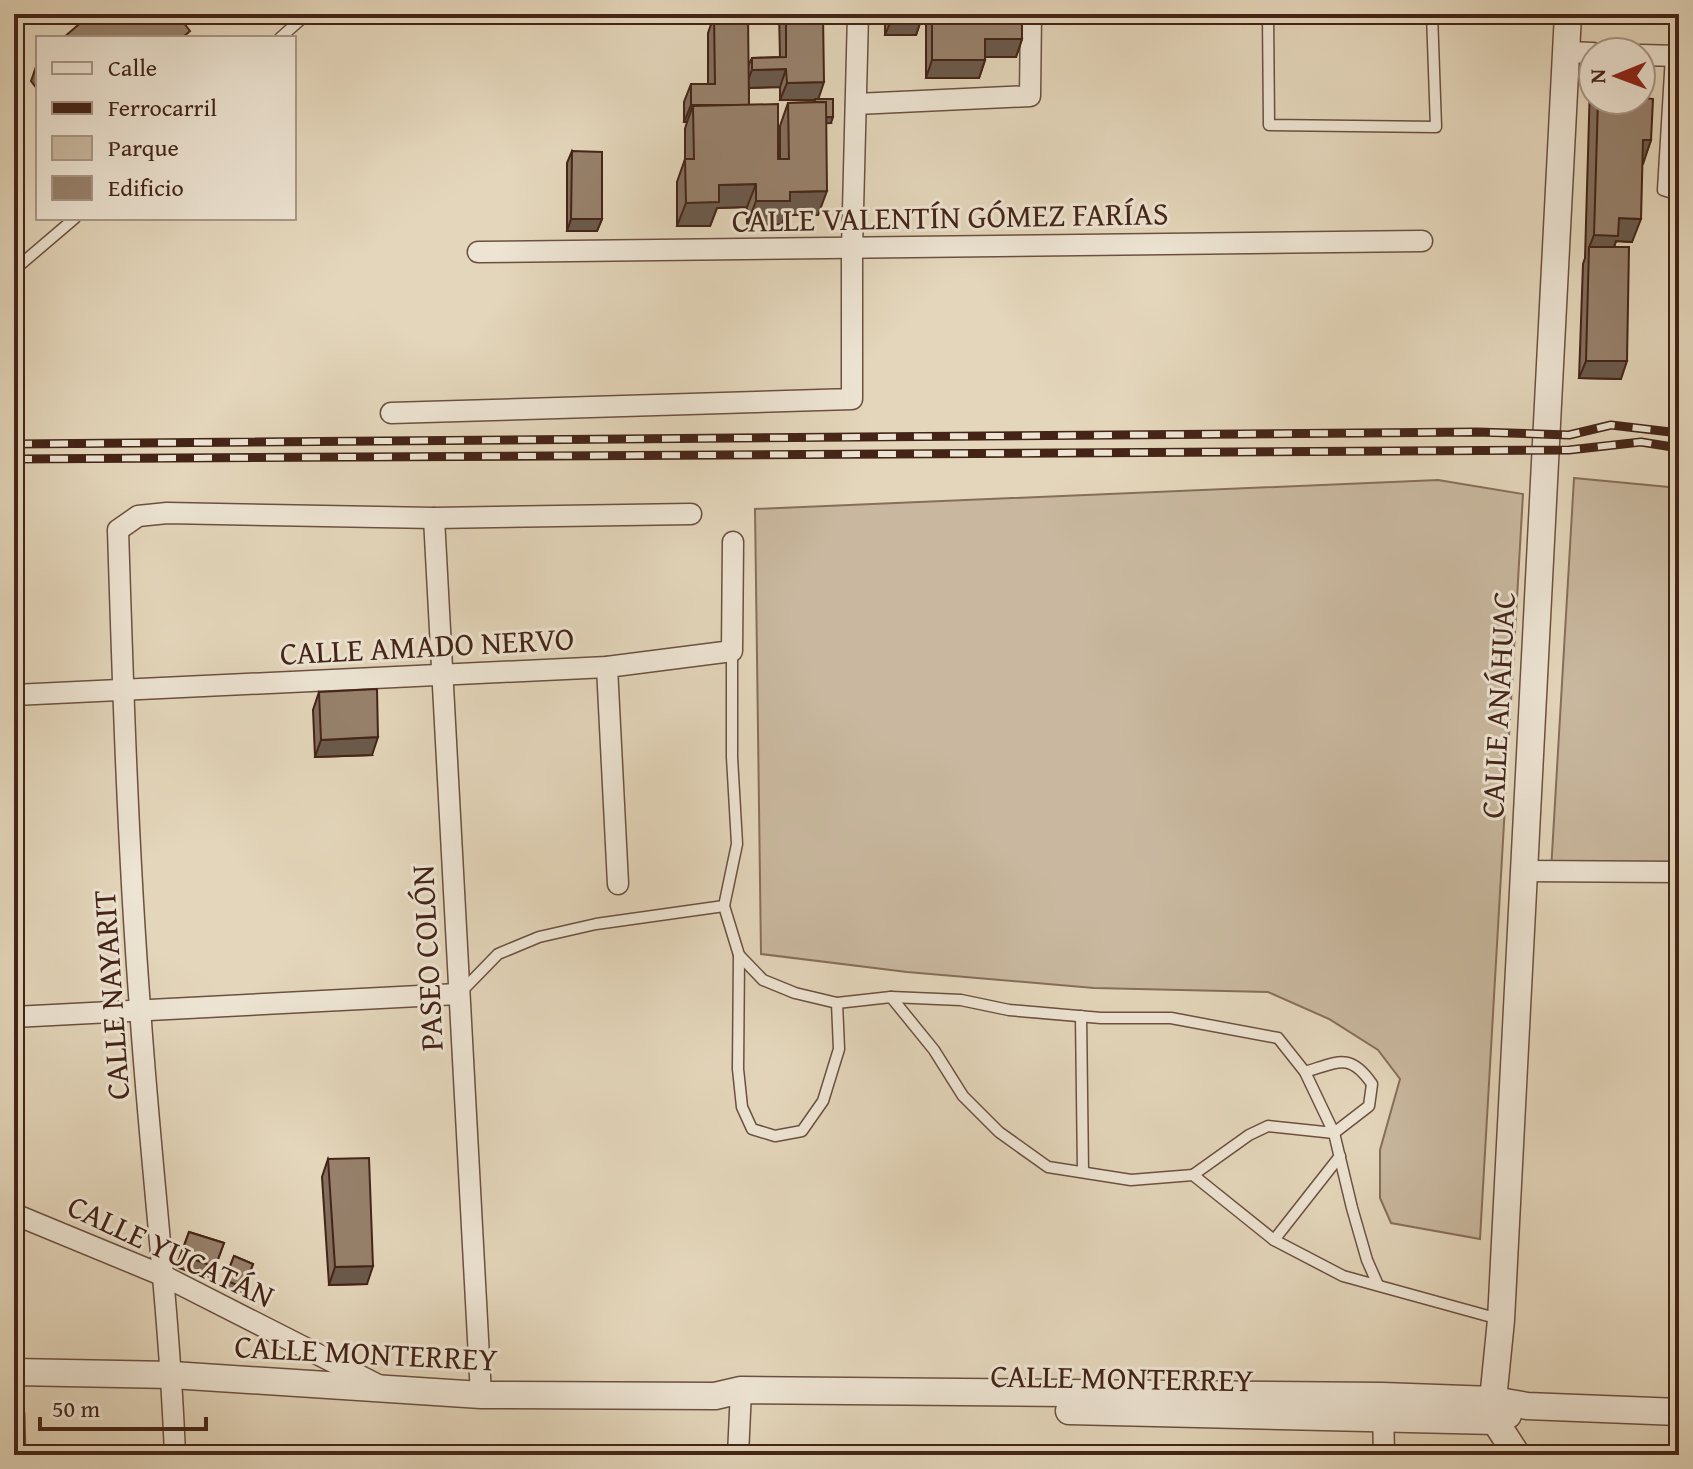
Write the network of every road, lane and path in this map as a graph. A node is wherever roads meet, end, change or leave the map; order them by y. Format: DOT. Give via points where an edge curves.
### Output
graph roads {
  1 [pos="307,14"];
  2 [pos="858,14"];
  3 [pos="1031,14"];
  4 [pos="1268,14"];
  5 [pos="1432,14"];
  6 [pos="1568,14"];
  7 [pos="282,36"];
  8 [pos="1577,42"];
  9 [pos="1675,56"];
  10 [pos="1577,95"];
  11 [pos="856,104"];
  12 [pos="1679,195"];
  13 [pos="73,220"];
  14 [pos="1422,241"];
  15 [pos="852,249"];
  16 [pos="478,252"];
  17 [pos="14,270"];
  18 [pos="391,413"];
  19 [pos="691,514"];
  20 [pos="434,518"];
  21 [pos="733,542"];
  22 [pos="732,651"];
  23 [pos="607,667"];
  24 [pos="442,676"];
  25 [pos="123,690"];
  26 [pos="14,695"];
  27 [pos="1523,871"];
  28 [pos="1679,872"];
  29 [pos="618,884"];
  30 [pos="724,906"];
  31 [pos="739,955"];
  32 [pos="458,994"];
  33 [pos="891,997"];
  34 [pos="837,1003"];
  35 [pos="140,1009"];
  36 [pos="1081,1016"];
  37 [pos="14,1017"];
  38 [pos="1305,1072"];
  39 [pos="1334,1133"];
  40 [pos="1340,1156"];
  41 [pos="1083,1172"];
  42 [pos="1193,1175"];
  43 [pos="14,1214"];
  44 [pos="1274,1240"];
  45 [pos="164,1276"];
  46 [pos="1378,1285"];
  47 [pos="1501,1320"];
  48 [pos="14,1372"];
  49 [pos="172,1375"];
  50 [pos="387,1389"];
  51 [pos="481,1395"];
  52 [pos="740,1397"];
  53 [pos="1383,1407"];
  54 [pos="1494,1410"];
  55 [pos="1679,1412"];
  56 [pos="14,1415"];
  57 [pos="15,1455"];
  58 [pos="175,1455"];
  59 [pos="738,1455"];
  60 [pos="1384,1455"];
  61 [pos="1517,1455"];
  1 -- 7 [label="lane"];
  2 -- 11 [label="street"];
  3 -- 11 [label="street" via="1030,96"];
  4 -- 5 [label="lane" via="1269,125 1436,127"];
  6 -- 8 [label="street, CALLE ANÁHUAC"];
  9 -- 12 [label="lane" via="1663,190"];
  10 -- 27 [label="street, CALLE ANÁHUAC"];
  11 -- 15 [label="street"];
  13 -- 17 [label="lane"];
  14 -- 15 [label="street, CALLE VALENTÍN GÓMEZ FARÍAS"];
  15 -- 16 [label="street, CALLE VALENTÍN GÓMEZ FARÍAS"];
  15 -- 18 [label="street" via="852,399"];
  19 -- 20 [label="street"];
  20 -- 24 [label="street, PASEO COLÓN"];
  20 -- 25 [label="street, CALLE NAYARIT" via="138,516 118,530"];
  21 -- 22 [label="street"];
  22 -- 23 [label="street, CALLE AMADO NERVO"];
  22 -- 30 [label="lane" via="737,844"];
  23 -- 24 [label="street, CALLE AMADO NERVO"];
  23 -- 29 [label="street"];
  24 -- 25 [label="street, CALLE AMADO NERVO"];
  24 -- 32 [label="street, PASEO COLÓN"];
  25 -- 26 [label="street, CALLE AMADO NERVO"];
  25 -- 35 [label="street, CALLE NAYARIT"];
  27 -- 28 [label="street"];
  27 -- 47 [label="street, CALLE ANÁHUAC"];
  30 -- 31 [label="lane"];
  30 -- 32 [label="lane" via="539,937 498,954"];
  31 -- 34 [label="lane" via="763,980"];
  31 -- 34 [label="lane" via="738,1069 742,1107 752,1129 775,1136 802,1131 823,1101 839,1049"];
  32 -- 35 [label="street"];
  32 -- 51 [label="street, PASEO COLÓN"];
  33 -- 34 [label="lane"];
  33 -- 36 [label="lane"];
  33 -- 41 [label="lane" via="963,1096 999,1132 1048,1167"];
  35 -- 37 [label="street"];
  35 -- 45 [label="street, CALLE NAYARIT"];
  36 -- 38 [label="lane" via="1171,1018 1278,1038"];
  36 -- 41 [label="lane"];
  38 -- 39 [label="lane"];
  38 -- 39 [label="lane" via="1342,1061 1361,1068 1372,1084 1369,1106"];
  39 -- 40 [label="lane"];
  39 -- 42 [label="lane" via="1268,1126"];
  40 -- 44 [label="lane"];
  40 -- 46 [label="lane"];
  41 -- 42 [label="lane" via="1131,1180"];
  42 -- 44 [label="lane"];
  43 -- 45 [label="street, CALLE YUCATÁN"];
  44 -- 46 [label="lane" via="1343,1276"];
  45 -- 49 [label="street, CALLE NAYARIT"];
  45 -- 50 [label="street, CALLE YUCATÁN"];
  46 -- 47 [label="lane"];
  47 -- 54 [label="street, CALLE ANÁHUAC"];
  48 -- 49 [label="street, CALLE MONTERREY"];
  49 -- 50 [label="street, CALLE MONTERREY"];
  49 -- 58 [label="street, CALLE NAYARIT"];
  50 -- 51 [label="street, CALLE MONTERREY"];
  51 -- 52 [label="street, CALLE MONTERREY"];
  52 -- 53 [label="street, CALLE MONTERREY"];
  52 -- 59 [label="street"];
  53 -- 54 [label="street, CALLE MONTERREY"];
  53 -- 60 [label="street"];
  54 -- 55 [label="street, CALLE MONTERREY" via="1527,1406"];
  54 -- 61 [label="street"];
  56 -- 57 [label="street"];
}
